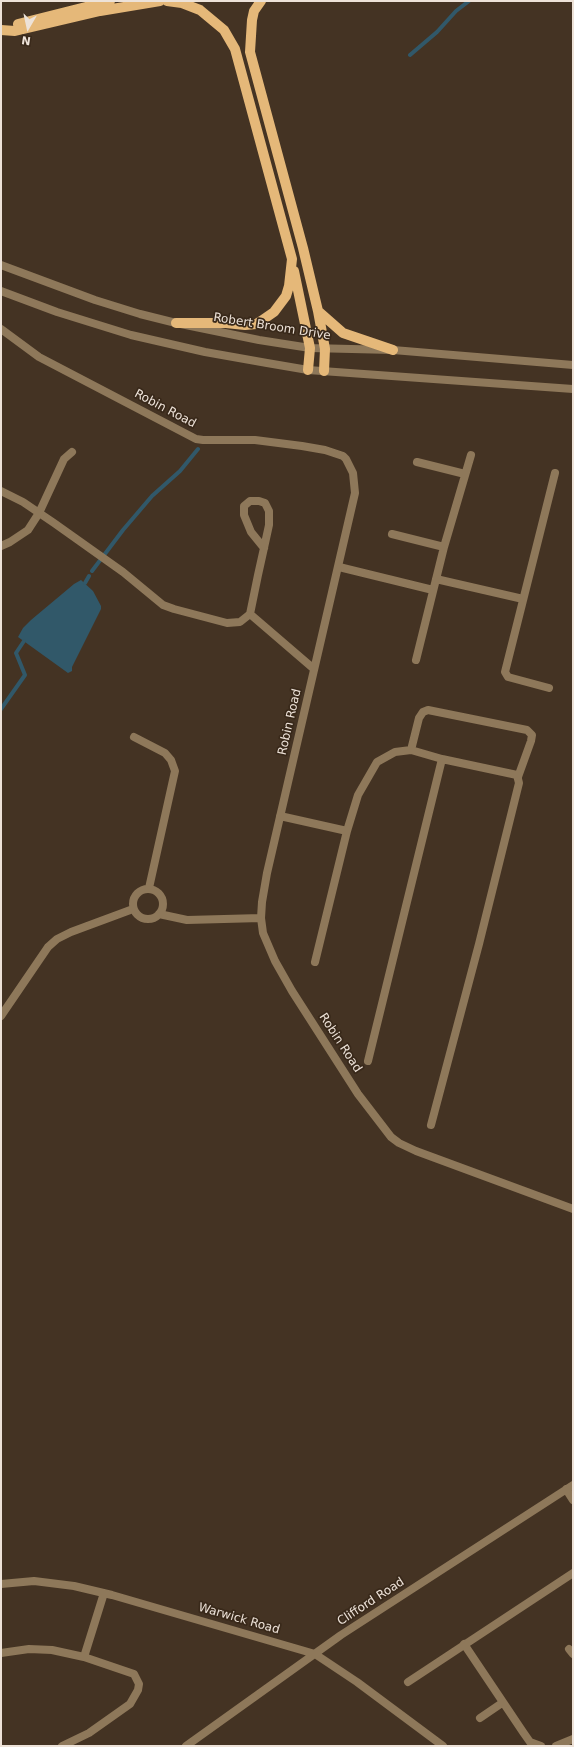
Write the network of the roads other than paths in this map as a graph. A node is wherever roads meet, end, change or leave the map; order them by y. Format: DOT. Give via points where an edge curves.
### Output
graph roads {
  1 [pos="110,1"];
  2 [pos="160,1"];
  3 [pos="167,1"];
  4 [pos="261,1"];
  5 [pos="1,29"];
  6 [pos="292,260"];
  7 [pos="1,265"];
  8 [pos="1,291"];
  9 [pos="318,311"];
  10 [pos="176,323"];
  11 [pos="1,329"];
  12 [pos="310,348"];
  13 [pos="325,349"];
  14 [pos="393,350"];
  15 [pos="573,366"];
  16 [pos="308,370"];
  17 [pos="324,371"];
  18 [pos="573,389"];
  19 [pos="72,452"];
  20 [pos="471,455"];
  21 [pos="417,462"];
  22 [pos="555,473"];
  23 [pos="465,474"];
  24 [pos="1,491"];
  25 [pos="39,513"];
  26 [pos="392,534"];
  27 [pos="1,546"];
  28 [pos="444,546"];
  29 [pos="264,548"];
  30 [pos="339,567"];
  31 [pos="436,579"];
  32 [pos="433,590"];
  33 [pos="523,599"];
  34 [pos="250,614"];
  35 [pos="416,660"];
  36 [pos="314,669"];
  37 [pos="549,688"];
  38 [pos="134,737"];
  39 [pos="410,750"];
  40 [pos="442,759"];
  41 [pos="518,777"];
  42 [pos="280,816"];
  43 [pos="347,831"];
  44 [pos="150,888"];
  45 [pos="134,909"];
  46 [pos="159,914"];
  47 [pos="261,918"];
  48 [pos="315,962"];
  49 [pos="1,1016"];
  50 [pos="368,1061"];
  51 [pos="431,1125"];
  52 [pos="573,1209"];
  53 [pos="570,1487"];
  54 [pos="573,1500"];
  55 [pos="573,1573"];
  56 [pos="1,1584"];
  57 [pos="104,1593"];
  58 [pos="464,1644"];
  59 [pos="1,1653"];
  60 [pos="315,1654"];
  61 [pos="84,1657"];
  62 [pos="408,1682"];
  63 [pos="502,1703"];
  64 [pos="480,1718"];
  65 [pos="573,1739"];
  66 [pos="62,1746"];
  67 [pos="186,1746"];
  68 [pos="443,1746"];
  69 [pos="541,1746"];
  70 [pos="556,1746"];
  1 -- 5 [label="main road"];
  2 -- 5 [label="main road" via="100,11 15,31"];
  3 -- 6 [label="main road" via="182,3 200,10 224,30 232,43 238,57"];
  4 -- 9 [label="main road" via="254,11 252,20 250,52"];
  6 -- 10 [label="main road" via="286,296 274,312 256,324"];
  6 -- 12 [label="main road"];
  7 -- 10 [label="street, Robert Broom Drive" via="95,300"];
  8 -- 16 [label="street" via="131,335 205,352"];
  9 -- 13 [label="main road"];
  9 -- 14 [label="main road" via="343,333"];
  10 -- 12 [label="street, Robert Broom Drive"];
  11 -- 30 [label="street, Robin Road" via="39,357 196,439 255,440 325,450 342,456 353,473 355,493"];
  12 -- 13 [label="street, Robert Broom Drive"];
  12 -- 16 [label="main road"];
  13 -- 14 [label="street, Robert Broom Drive"];
  13 -- 17 [label="main road"];
  14 -- 15 [label="street, Robert Broom Drive"];
  16 -- 17 [label="street"];
  17 -- 18 [label="street"];
  19 -- 25 [label="street" via="64,459"];
  20 -- 23 [label="street"];
  21 -- 23 [label="street"];
  22 -- 33 [label="street"];
  23 -- 28 [label="street"];
  24 -- 25 [label="street"];
  25 -- 27 [label="street" via="28,530"];
  25 -- 34 [label="street" via="159,602 174,609 230,623 242,621"];
  26 -- 28 [label="street"];
  28 -- 31 [label="street"];
  29 -- 29 [label="street" via="269,526 269,511 265,503 250,501 244,506 244,515 251,532"];
  29 -- 34 [label="street"];
  30 -- 32 [label="street"];
  30 -- 36 [label="street, Robin Road"];
  31 -- 32 [label="street"];
  31 -- 33 [label="street"];
  32 -- 35 [label="street"];
  33 -- 37 [label="street" via="506,664 506,674 508,677"];
  34 -- 36 [label="street"];
  36 -- 42 [label="street, Robin Road"];
  38 -- 44 [label="street" via="165,752 175,771"];
  39 -- 40 [label="street"];
  39 -- 41 [label="street" via="419,718 428,710 527,730 532,735 531,741"];
  39 -- 43 [label="street" via="394,752 377,762 358,795"];
  40 -- 41 [label="street" via="506,772"];
  40 -- 50 [label="street"];
  41 -- 51 [label="street" via="519,783 479,944"];
  42 -- 43 [label="street"];
  42 -- 47 [label="street, Robin Road" via="267,873"];
  43 -- 48 [label="street"];
  44 -- 45 [label="street" via="136,894"];
  44 -- 46 [label="street" via="162,898 163,904"];
  45 -- 46 [label="street" via="139,916 147,919"];
  45 -- 49 [label="street" via="71,932 48,947"];
  46 -- 47 [label="street" via="187,920"];
  47 -- 52 [label="street, Robin Road" via="267,945 292,991 358,1094 391,1137 416,1151"];
  53 -- 54 [label="street"];
  53 -- 60 [label="street, Clifford Road"];
  55 -- 58 [label="street"];
  56 -- 57 [label="street, Warwick Road" via="34,1581"];
  57 -- 60 [label="street, Warwick Road"];
  57 -- 61 [label="street"];
  58 -- 62 [label="street"];
  58 -- 63 [label="street"];
  59 -- 61 [label="street" via="42,1649"];
  60 -- 67 [label="street, Clifford Road"];
  60 -- 68 [label="street, Warwick Road"];
  61 -- 66 [label="street" via="134,1674 139,1684 138,1690 130,1704 89,1733"];
  63 -- 64 [label="street"];
  63 -- 69 [label="street" via="530,1742"];
  65 -- 70 [label="street"];
}
